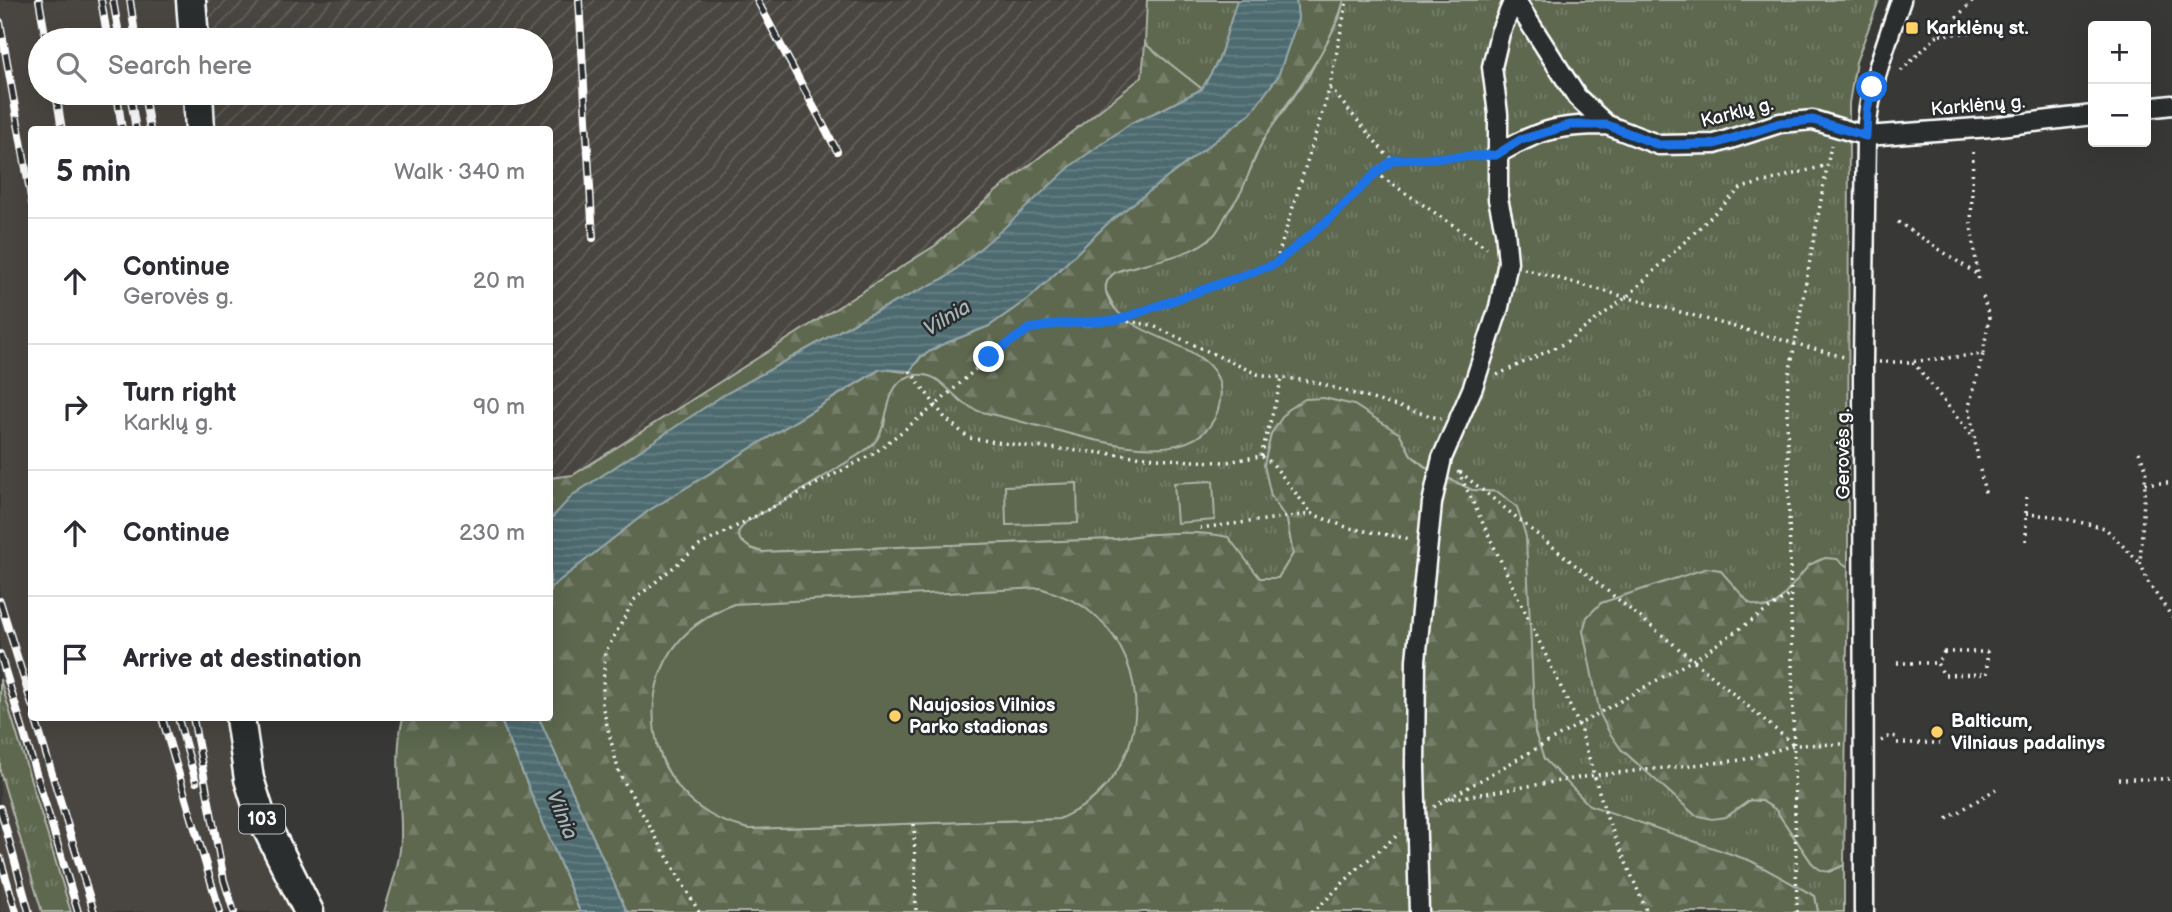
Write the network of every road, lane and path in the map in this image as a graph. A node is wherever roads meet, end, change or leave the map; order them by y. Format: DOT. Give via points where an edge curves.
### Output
graph roads {
  1 [pos="191,0"];
  2 [pos="1347,0"];
  3 [pos="1514,0"];
  4 [pos="1900,0"];
  5 [pos="1971,1"];
  6 [pos="193,28"];
  7 [pos="1985,32"];
  8 [pos="1938,35"];
  9 [pos="1902,71"];
  10 [pos="1330,87"];
  11 [pos="2172,104"];
  12 [pos="199,105"];
  13 [pos="2151,107"];
  14 [pos="2088,115"];
  15 [pos="1607,125"];
  16 [pos="201,126"];
  17 [pos="1834,128"];
  18 [pos="1866,136"];
  19 [pos="1972,152"];
  20 [pos="1496,155"];
  21 [pos="1393,160"];
  22 [pos="1828,165"];
  23 [pos="1376,173"];
  24 [pos="1898,222"];
  25 [pos="1508,262"];
  26 [pos="1275,264"];
  27 [pos="1982,293"];
  28 [pos="1628,296"];
  29 [pos="1118,320"];
  30 [pos="1795,344"];
  31 [pos="1983,354"];
  32 [pos="1863,362"];
  33 [pos="1913,362"];
  34 [pos="910,371"];
  35 [pos="1282,377"];
  36 [pos="1473,387"];
  37 [pos="936,405"];
  38 [pos="1455,424"];
  39 [pos="1975,440"];
  40 [pos="2139,452"];
  41 [pos="1261,456"];
  42 [pos="1442,458"];
  43 [pos="1978,459"];
  44 [pos="1980,470"];
  45 [pos="1459,471"];
  46 [pos="2145,483"];
  47 [pos="2172,483"];
  48 [pos="1986,497"];
  49 [pos="2026,497"];
  50 [pos="1312,514"];
  51 [pos="2026,514"];
  52 [pos="1200,528"];
  53 [pos="1429,542"];
  54 [pos="2026,542"];
  55 [pos="2141,565"];
  56 [pos="1791,594"];
  57 [pos="2172,617"];
  58 [pos="1693,660"];
  59 [pos="1897,663"];
  60 [pos="1937,663"];
  61 [pos="240,721"];
  62 [pos="1579,725"];
  63 [pos="1897,737"];
  64 [pos="1879,742"];
  65 [pos="1897,743"];
  66 [pos="1940,743"];
  67 [pos="1848,744"];
  68 [pos="1794,745"];
  69 [pos="1596,775"];
  70 [pos="2118,779"];
  71 [pos="2172,779"];
  72 [pos="1997,789"];
  73 [pos="1444,800"];
  74 [pos="1417,819"];
  75 [pos="1947,819"];
  76 [pos="914,824"];
  77 [pos="309,912"];
  78 [pos="699,912"];
  79 [pos="916,912"];
  80 [pos="1311,912"];
  81 [pos="1419,912"];
  82 [pos="1647,912"];
  83 [pos="1797,912"];
  84 [pos="1864,912"];
  1 -- 6 [label="main road"];
  2 -- 10 [label="path"];
  3 -- 15 [label="street, Karklų g." via="1577,97"];
  3 -- 20 [label="street" via="1492,67 1498,114"];
  4 -- 18 [label="street, Gerovės g." via="1872,87"];
  5 -- 8 [label="path"];
  7 -- 8 [label="path"];
  8 -- 9 [label="path"];
  10 -- 21 [label="path"];
  10 -- 26 [label="path"];
  11 -- 13 [label="street"];
  12 -- 16 [label="main road"];
  14 -- 18 [label="street, Karklėnų g." via="1991,128"];
  15 -- 17 [label="street, Karklų g." via="1659,145 1715,144 1780,123 1813,120"];
  15 -- 20 [label="street" via="1570,125 1544,131"];
  17 -- 18 [label="street, Karklų g."];
  17 -- 22 [label="path"];
  18 -- 32 [label="street, Gerovės g."];
  19 -- 24 [label="path" via="1971,226 1979,278"];
  20 -- 21 [label="path"];
  20 -- 25 [label="street"];
  21 -- 23 [label="path"];
  22 -- 28 [label="path" via="1741,188"];
  22 -- 30 [label="path"];
  23 -- 25 [label="path"];
  23 -- 26 [label="path"];
  25 -- 28 [label="path"];
  25 -- 36 [label="street"];
  26 -- 29 [label="path"];
  27 -- 31 [label="path" via="1989,317"];
  28 -- 30 [label="path"];
  28 -- 36 [label="path" via="1565,343"];
  29 -- 35 [label="path" via="1151,325 1257,374"];
  29 -- 37 [label="path" via="1029,329 989,357"];
  30 -- 32 [label="path"];
  30 -- 56 [label="path" via="1787,413"];
  31 -- 33 [label="path"];
  31 -- 39 [label="path" via="1969,406"];
  32 -- 33 [label="path"];
  32 -- 84 [label="street, Gerovės g."];
  33 -- 39 [label="path"];
  34 -- 37 [label="path"];
  35 -- 38 [label="path" via="1314,382"];
  35 -- 41 [label="path"];
  36 -- 38 [label="street"];
  37 -- 41 [label="path" via="968,438 1191,461 1227,462"];
  37 -- 78 [label="path" via="873,454 699,547 634,600 604,653 602,705 619,773"];
  38 -- 42 [label="street"];
  39 -- 43 [label="path"];
  40 -- 46 [label="path" via="2146,468"];
  41 -- 50 [label="path" via="1272,463"];
  42 -- 45 [label="path"];
  42 -- 53 [label="street"];
  44 -- 48 [label="path"];
  45 -- 58 [label="path"];
  45 -- 62 [label="path"];
  46 -- 47 [label="path"];
  46 -- 55 [label="path"];
  49 -- 51 [label="path"];
  50 -- 52 [label="path"];
  50 -- 53 [label="path" via="1349,528"];
  51 -- 54 [label="path"];
  51 -- 55 [label="path" via="2105,528"];
  53 -- 74 [label="street" via="1416,660"];
  55 -- 57 [label="path"];
  56 -- 58 [label="path"];
  56 -- 68 [label="path"];
  58 -- 62 [label="path"];
  58 -- 68 [label="path"];
  59 -- 60 [label="path"];
  60 -- 60 [label="path" via="1944,675 1987,674 1986,652 1944,652"];
  61 -- 77 [label="main road, 103" via="248,779 260,814"];
  62 -- 69 [label="path"];
  62 -- 73 [label="path"];
  63 -- 64 [label="path"];
  65 -- 66 [label="path"];
  67 -- 68 [label="path"];
  68 -- 69 [label="path" via="1742,760"];
  68 -- 83 [label="path"];
  69 -- 73 [label="path"];
  69 -- 82 [label="path" via="1607,818"];
  70 -- 71 [label="path"];
  72 -- 75 [label="path"];
  73 -- 74 [label="path"];
  74 -- 80 [label="path"];
  74 -- 81 [label="street"];
  76 -- 79 [label="path"];
}
